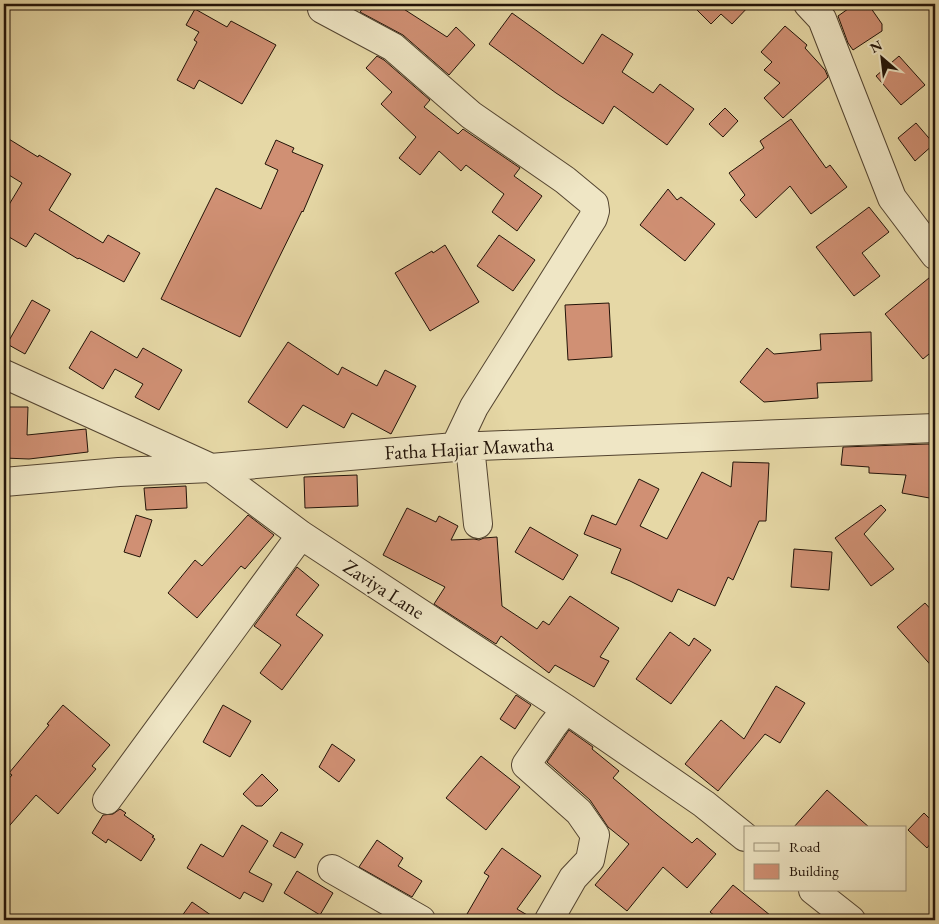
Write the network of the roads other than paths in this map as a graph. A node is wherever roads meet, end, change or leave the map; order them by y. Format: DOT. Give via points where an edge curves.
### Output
graph roads {
  1 [pos="808,4"];
  2 [pos="322,9"];
  3 [pos="935,255"];
  4 [pos="4,374"];
  5 [pos="935,428"];
  6 [pos="463,447"];
  7 [pos="211,468"];
  8 [pos="4,482"];
  9 [pos="478,524"];
  10 [pos="301,535"];
  11 [pos="566,710"];
  12 [pos="107,800"];
  13 [pos="744,836"];
  14 [pos="332,869"];
  15 [pos="815,892"];
  16 [pos="421,920"];
  17 [pos="549,920"];
  18 [pos="850,920"];
  1 -- 3 [label="street" via="822,19 892,198"];
  2 -- 6 [label="street" via="393,47 471,115 594,204 593,218 474,407"];
  4 -- 7 [label="street, Zaviya Lane"];
  5 -- 6 [label="street, Fatha Hajiar Mawatha"];
  6 -- 7 [label="street, Fatha Hajiar Mawatha"];
  6 -- 9 [label="street"];
  7 -- 8 [label="street, Fatha Hajiar Mawatha"];
  7 -- 10 [label="street, Zaviya Lane"];
  10 -- 11 [label="street, Zaviya Lane"];
  10 -- 12 [label="street"];
  11 -- 13 [label="street, Zaviya Lane" via="704,804"];
  11 -- 17 [label="street" via="526,765 579,812 594,835 590,860 573,878"];
  14 -- 16 [label="street"];
  15 -- 18 [label="street"];
}
